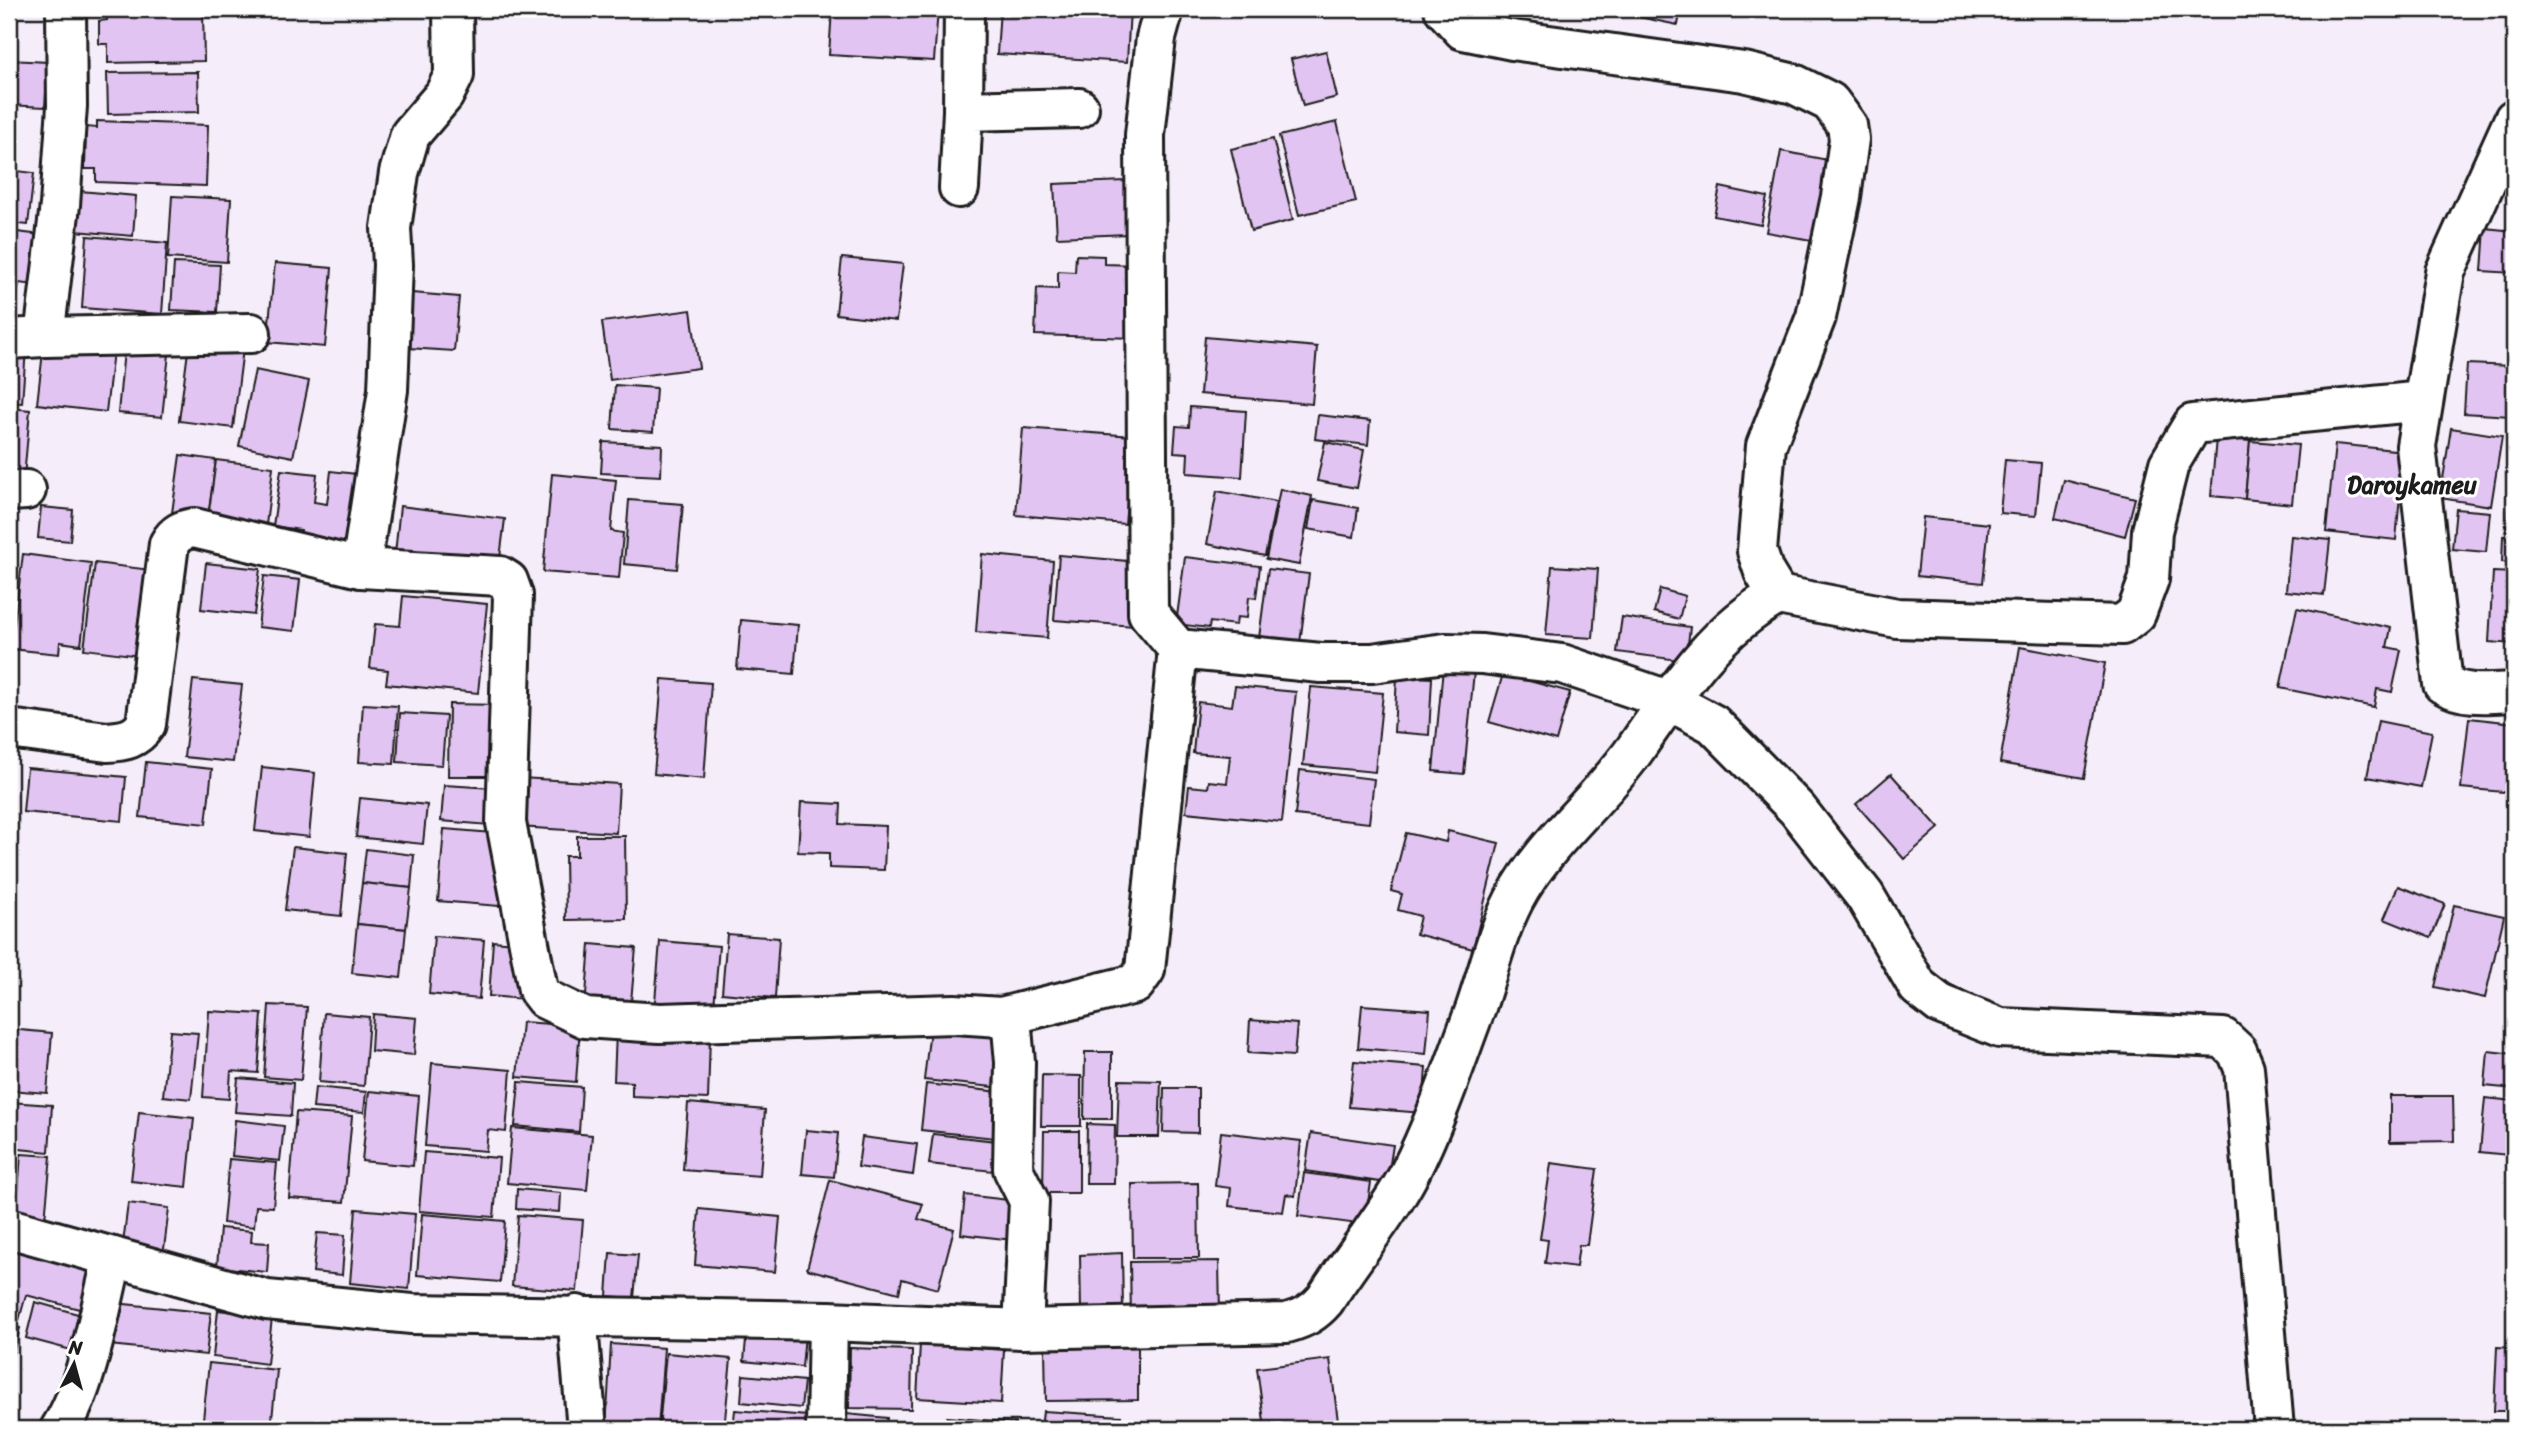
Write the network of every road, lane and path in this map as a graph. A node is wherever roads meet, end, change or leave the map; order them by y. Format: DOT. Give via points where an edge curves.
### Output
graph roads {
  1 [pos="66,9"];
  2 [pos="453,9"];
  3 [pos="964,9"];
  4 [pos="1164,9"];
  5 [pos="1444,9"];
  6 [pos="1079,108"];
  7 [pos="963,111"];
  8 [pos="2514,119"];
  9 [pos="959,188"];
  10 [pos="251,333"];
  11 [pos="27,338"];
  12 [pos="2423,401"];
  13 [pos="361,568"];
  14 [pos="1778,595"];
  15 [pos="1178,649"];
  16 [pos="2514,692"];
  17 [pos="1668,700"];
  18 [pos="9,729"];
  19 [pos="1001,1017"];
  20 [pos="9,1228"];
  21 [pos="113,1257"];
  22 [pos="578,1315"];
  23 [pos="828,1321"];
  24 [pos="1023,1329"];
  25 [pos="60,1429"];
  26 [pos="587,1429"];
  27 [pos="826,1429"];
  28 [pos="2274,1429"];
  1 -- 11 [label="street" via="67,106 60,205"];
  2 -- 13 [label="street" via="454,75 410,135 399,173 391,228 388,390"];
  3 -- 7 [label="street"];
  4 -- 15 [label="street" via="1156,38 1145,135 1148,613"];
  5 -- 14 [label="street" via="1463,30 1744,72 1794,84 1829,102 1847,125 1841,197 1816,317 1766,446 1757,551"];
  6 -- 7 [label="street"];
  7 -- 9 [label="street"];
  8 -- 12 [label="street" via="2445,272"];
  10 -- 11 [label="street"];
  12 -- 14 [label="street" via="2193,424 2169,464 2152,531 2148,579 2136,614 2122,625 1897,618"];
  12 -- 16 [label="street" via="2416,446 2440,675 2452,690"];
  13 -- 18 [label="street" via="194,528 183,530 169,544 146,724 140,733 107,742"];
  13 -- 19 [label="street" via="500,576 512,587 506,823 538,990 545,999 585,1018 660,1023 954,1014"];
  14 -- 17 [label="street" via="1748,611 1723,634"];
  15 -- 17 [label="street" via="1321,663 1482,654 1562,664"];
  15 -- 19 [label="street" via="1145,970 1135,984"];
  17 -- 24 [label="street" via="1634,750 1524,882 1499,934 1475,1010 1409,1173 1315,1312 1287,1323"];
  17 -- 28 [label="street" via="1713,724 1797,809 1865,896 1918,987 1940,1004 2000,1028 2223,1038 2237,1051 2244,1068"];
  19 -- 24 [label="street" via="1012,1029 1015,1062 1013,1168 1028,1201"];
  20 -- 21 [label="street"];
  21 -- 22 [label="street" via="267,1300 412,1314"];
  21 -- 25 [label="street" via="83,1373"];
  22 -- 23 [label="street"];
  22 -- 26 [label="street"];
  23 -- 24 [label="street"];
  23 -- 27 [label="street"];
}
